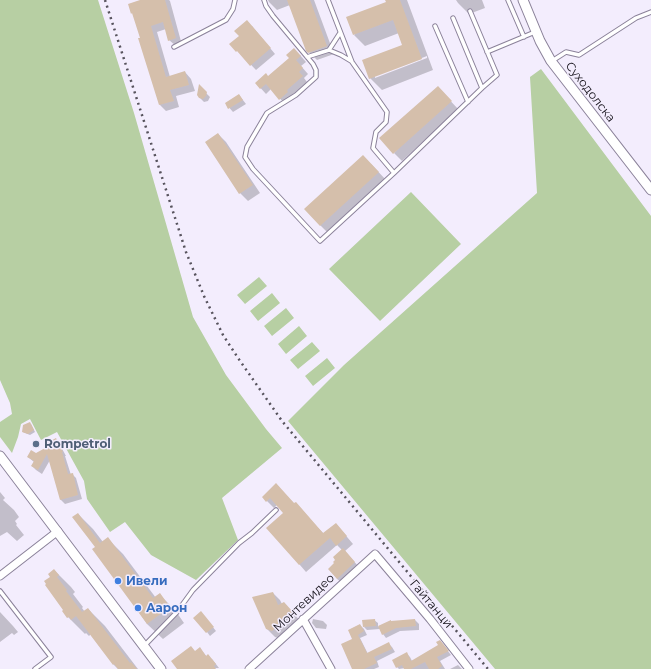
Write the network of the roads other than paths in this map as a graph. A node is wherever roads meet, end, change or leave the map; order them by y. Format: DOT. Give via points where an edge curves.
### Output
graph roads {
  1 [pos="235,0"];
  2 [pos="264,0"];
  3 [pos="328,0"];
  4 [pos="508,0"];
  5 [pos="523,0"];
  6 [pos="470,11"];
  7 [pos="651,12"];
  8 [pos="453,18"];
  9 [pos="435,26"];
  10 [pos="536,32"];
  11 [pos="340,33"];
  12 [pos="524,36"];
  13 [pos="174,47"];
  14 [pos="329,50"];
  15 [pos="487,52"];
  16 [pos="307,57"];
  17 [pos="551,61"];
  18 [pos="352,62"];
  19 [pos="482,88"];
  20 [pos="468,102"];
  21 [pos="394,172"];
  22 [pos="651,190"];
  23 [pos="0,456"];
  24 [pos="276,510"];
  25 [pos="58,531"];
  26 [pos="375,554"];
  27 [pos="0,576"];
  28 [pos="0,591"];
  29 [pos="303,619"];
  30 [pos="144,646"];
  31 [pos="36,669"];
  32 [pos="161,669"];
  33 [pos="249,669"];
  34 [pos="331,669"];
  35 [pos="469,669"];
  1 -- 13 [label="lane" via="234,9 226,20"];
  2 -- 16 [label="lane" via="273,16"];
  3 -- 11 [label="lane"];
  4 -- 12 [label="lane"];
  5 -- 10 [label="street, Суходолска"];
  6 -- 15 [label="lane"];
  7 -- 17 [label="lane" via="636,18 579,55 566,52"];
  8 -- 19 [label="lane"];
  9 -- 20 [label="lane"];
  10 -- 12 [label="lane"];
  10 -- 17 [label="street, Суходолска"];
  11 -- 14 [label="lane"];
  11 -- 18 [label="lane"];
  12 -- 15 [label="lane"];
  14 -- 16 [label="lane"];
  14 -- 18 [label="lane"];
  15 -- 19 [label="lane" via="497,75"];
  16 -- 21 [label="lane" via="316,70 316,77 296,95 267,113 247,147 245,157 253,169 320,242"];
  17 -- 22 [label="street, Суходолска"];
  18 -- 21 [label="lane" via="387,112 386,122 376,132 373,148"];
  19 -- 20 [label="lane"];
  20 -- 21 [label="lane"];
  23 -- 25 [label="street"];
  24 -- 30 [label="lane" via="193,590 177,612"];
  25 -- 27 [label="street"];
  25 -- 30 [label="street"];
  26 -- 29 [label="street, Монтевидео"];
  26 -- 35 [label="street, Гайтанци"];
  28 -- 31 [label="lane" via="51,658"];
  29 -- 33 [label="street, Монтевидео"];
  29 -- 34 [label="street"];
  30 -- 32 [label="street"];
}
